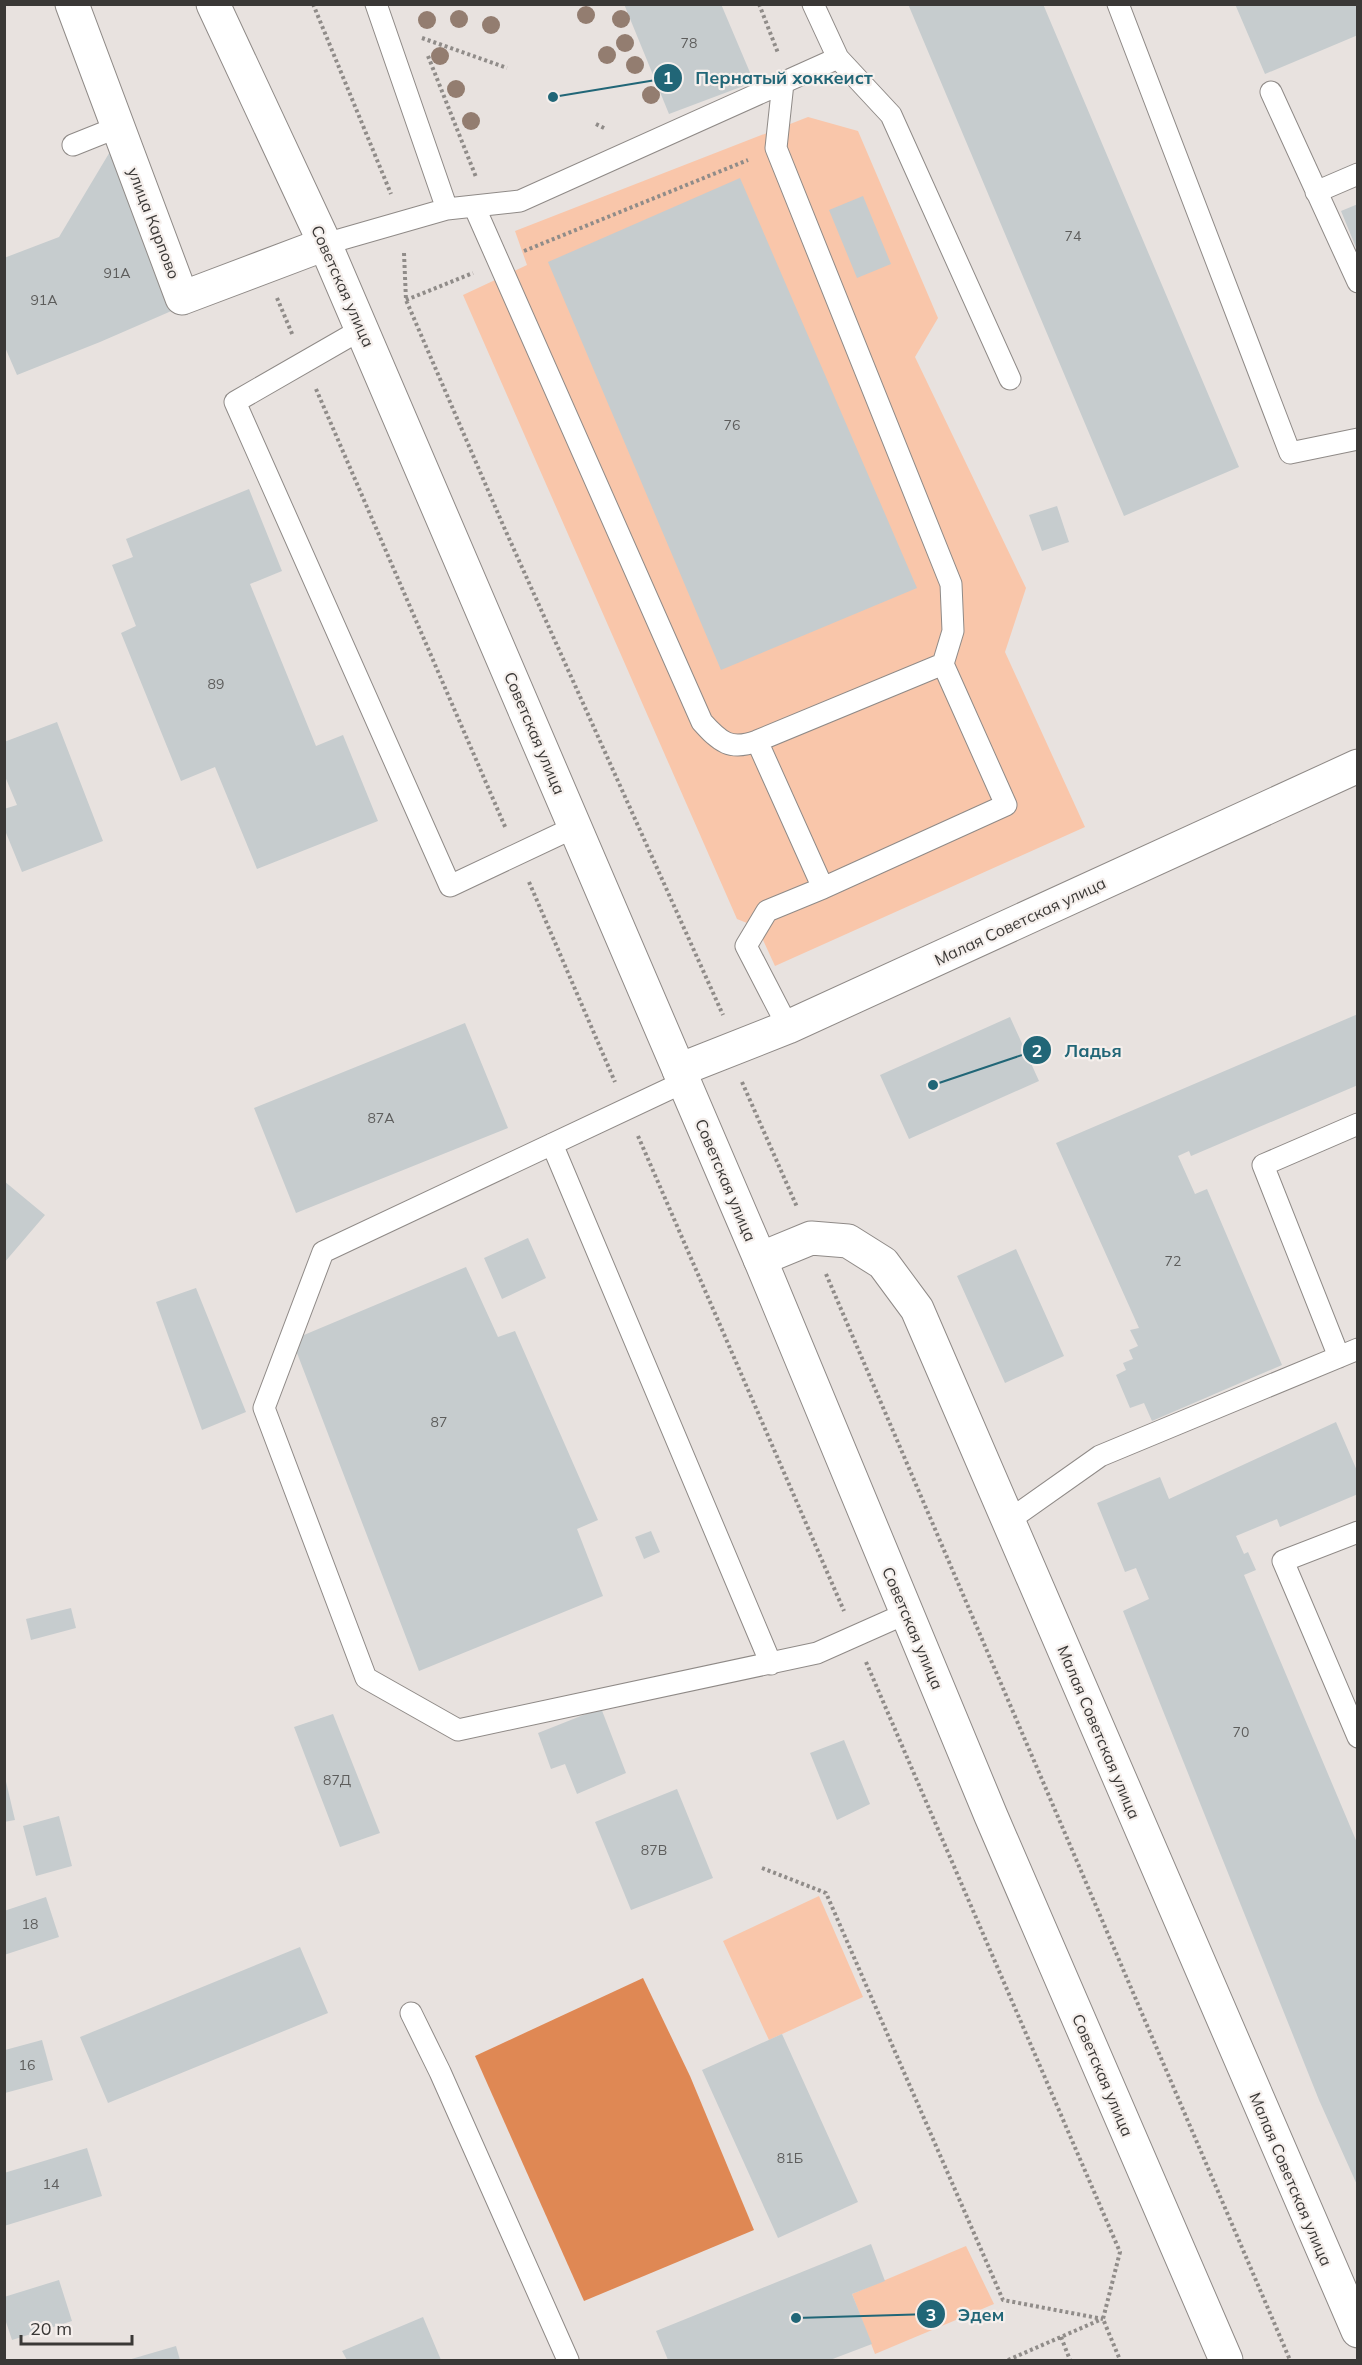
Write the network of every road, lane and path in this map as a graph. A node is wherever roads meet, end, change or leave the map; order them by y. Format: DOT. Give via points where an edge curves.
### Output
graph roads {
  1 [pos="72,4"];
  2 [pos="213,4"];
  3 [pos="313,4"];
  4 [pos="376,4"];
  5 [pos="759,4"];
  6 [pos="813,4"];
  7 [pos="1118,4"];
  8 [pos="418,30"];
  9 [pos="422,38"];
  10 [pos="780,58"];
  11 [pos="838,58"];
  12 [pos="507,69"];
  13 [pos="783,83"];
  14 [pos="1271,92"];
  15 [pos="118,127"];
  16 [pos="73,145"];
  17 [pos="776,148"];
  18 [pos="1358,174"];
  19 [pos="478,182"];
  20 [pos="1316,192"];
  21 [pos="474,206"];
  22 [pos="447,209"];
  23 [pos="403,221"];
  24 [pos="326,244"];
  25 [pos="517,254"];
  26 [pos="264,267"];
  27 [pos="480,270"];
  28 [pos="1358,282"];
  29 [pos="406,300"];
  30 [pos="362,329"];
  31 [pos="304,361"];
  32 [pos="1010,380"];
  33 [pos="1358,440"];
  34 [pos="943,664"];
  35 [pos="757,741"];
  36 [pos="1358,766"];
  37 [pos="575,827"];
  38 [pos="517,855"];
  39 [pos="823,888"];
  40 [pos="788,1027"];
  41 [pos="737,1048"];
  42 [pos="682,1076"];
  43 [pos="617,1086"];
  44 [pos="1358,1124"];
  45 [pos="636,1130"];
  46 [pos="552,1144"];
  47 [pos="811,1238"];
  48 [pos="760,1259"];
  49 [pos="1348,1353"];
  50 [pos="1008,1521"];
  51 [pos="1358,1532"];
  52 [pos="907,1613"];
  53 [pos="845,1614"];
  54 [pos="864,1658"];
  55 [pos="771,1664"];
  56 [pos="1358,1737"];
  57 [pos="762,1868"];
  58 [pos="411,2013"];
  59 [pos="1102,2319"];
  60 [pos="1358,2331"];
  61 [pos="1061,2337"];
  62 [pos="568,2361"];
  63 [pos="1008,2361"];
  64 [pos="1070,2361"];
  65 [pos="1120,2361"];
  66 [pos="1226,2361"];
  67 [pos="1290,2361"];
  1 -- 15 [label="main road, улица Карпово"];
  2 -- 24 [label="main road, Советская улица"];
  3 -- 23 [label="path"];
  4 -- 22 [label="lane"];
  5 -- 10 [label="path"];
  6 -- 11 [label="lane"];
  7 -- 33 [label="lane" via="1290,453"];
  8 -- 9 [label="path"];
  9 -- 12 [label="path"];
  9 -- 19 [label="path"];
  11 -- 13 [label="lane"];
  11 -- 32 [label="lane" via="891,115"];
  13 -- 17 [label="lane"];
  13 -- 21 [label="lane" via="520,201"];
  14 -- 20 [label="lane"];
  15 -- 16 [label="lane"];
  15 -- 26 [label="main road, улица Карпово" via="182,298"];
  17 -- 25 [label="path"];
  17 -- 34 [label="lane" via="951,584 953,631"];
  18 -- 20 [label="lane"];
  20 -- 28 [label="lane"];
  21 -- 22 [label="lane"];
  21 -- 35 [label="lane" via="702,722 720,742 742,746"];
  22 -- 23 [label="lane"];
  23 -- 24 [label="lane"];
  23 -- 29 [label="path"];
  24 -- 26 [label="main road, улица Карпово"];
  24 -- 30 [label="main road, Советская улица"];
  26 -- 31 [label="path"];
  27 -- 29 [label="path"];
  29 -- 41 [label="path"];
  30 -- 31 [label="lane"];
  30 -- 37 [label="main road, Советская улица"];
  31 -- 38 [label="path"];
  31 -- 38 [label="lane" via="235,402 450,886"];
  34 -- 35 [label="lane"];
  34 -- 39 [label="lane" via="1006,805"];
  35 -- 39 [label="lane"];
  36 -- 40 [label="main road, Малая Советская улица"];
  37 -- 38 [label="lane"];
  37 -- 42 [label="main road, Советская улица"];
  38 -- 43 [label="path"];
  39 -- 40 [label="lane" via="767,911 746,946"];
  40 -- 41 [label="main road, Малая Советская улица"];
  41 -- 42 [label="main road, Малая Советская улица"];
  41 -- 47 [label="path" via="737,1070"];
  42 -- 46 [label="lane"];
  42 -- 48 [label="main road, Советская улица"];
  44 -- 49 [label="lane" via="1263,1165"];
  45 -- 53 [label="path"];
  46 -- 55 [label="lane"];
  46 -- 55 [label="lane" via="323,1252 264,1407 366,1678 458,1730"];
  47 -- 48 [label="main road, Малая Советская улица"];
  47 -- 50 [label="main road, Малая Советская улица" via="848,1241 883,1263 917,1309"];
  47 -- 67 [label="path"];
  48 -- 52 [label="main road, Советская улица"];
  49 -- 50 [label="lane" via="1100,1456"];
  50 -- 60 [label="main road, Малая Советская улица"];
  51 -- 56 [label="lane" via="1283,1561"];
  52 -- 55 [label="lane" via="817,1653"];
  52 -- 66 [label="main road, Советская улица"];
  54 -- 59 [label="path" via="1120,2252"];
  57 -- 59 [label="path" via="825,1893 1003,2300"];
  58 -- 62 [label="lane"];
  59 -- 61 [label="path"];
  59 -- 65 [label="path"];
  61 -- 63 [label="path"];
  61 -- 64 [label="path"];
}
